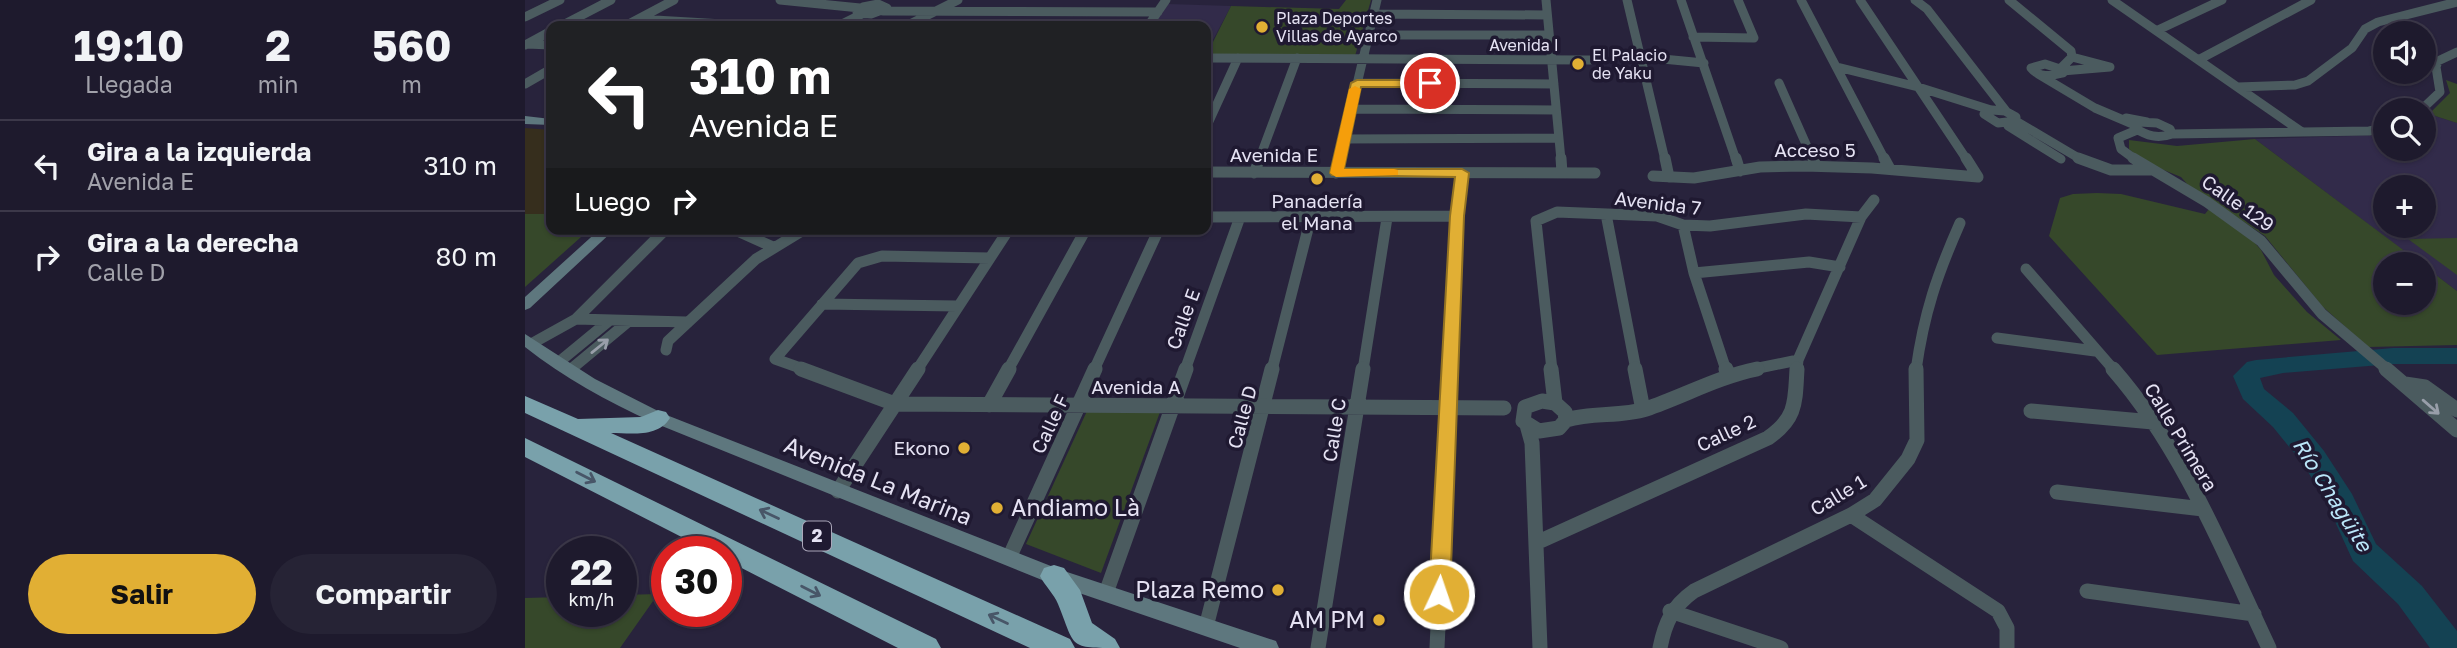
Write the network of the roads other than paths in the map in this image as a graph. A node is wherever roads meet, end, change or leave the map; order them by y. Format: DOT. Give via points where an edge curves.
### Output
graph roads {
  1 [pos="560,0"];
  2 [pos="611,0"];
  3 [pos="674,0"];
  4 [pos="780,0"];
  5 [pos="958,0"];
  6 [pos="1377,0"];
  7 [pos="1546,0"];
  8 [pos="1627,0"];
  9 [pos="1681,0"];
  10 [pos="1738,0"];
  11 [pos="1801,0"];
  12 [pos="1860,0"];
  13 [pos="1915,0"];
  14 [pos="2010,0"];
  15 [pos="2112,0"];
  16 [pos="2222,0"];
  17 [pos="2311,0"];
  18 [pos="1165,1"];
  19 [pos="2457,2"];
  20 [pos="886,6"];
  21 [pos="939,9"];
  22 [pos="861,11"];
  23 [pos="1158,12"];
  24 [pos="1372,14"];
  25 [pos="1547,15"];
  26 [pos="525,17"];
  27 [pos="638,19"];
  28 [pos="571,21"];
  29 [pos="634,21"];
  30 [pos="672,21"];
  31 [pos="846,21"];
  32 [pos="916,21"];
  33 [pos="1152,21"];
  34 [pos="2158,30"];
  35 [pos="546,34"];
  36 [pos="1368,35"];
  37 [pos="1549,35"];
  38 [pos="1693,37"];
  39 [pos="526,45"];
  40 [pos="546,45"];
  41 [pos="2457,52"];
  42 [pos="1642,57"];
  43 [pos="1211,58"];
  44 [pos="1238,58"];
  45 [pos="1297,58"];
  46 [pos="1362,58"];
  47 [pos="1551,59"];
  48 [pos="2200,59"];
  49 [pos="1590,60"];
  50 [pos="1704,63"];
  51 [pos="2063,67"];
  52 [pos="1839,71"];
  53 [pos="546,72"];
  54 [pos="2038,74"];
  55 [pos="527,83"];
  56 [pos="546,83"];
  57 [pos="1357,83"];
  58 [pos="1779,83"];
  59 [pos="1554,84"];
  60 [pos="2238,87"];
  61 [pos="1921,91"];
  62 [pos="2436,98"];
  63 [pos="1350,109"];
  64 [pos="1556,110"];
  65 [pos="2006,111"];
  66 [pos="1988,112"];
  67 [pos="1211,117"];
  68 [pos="525,120"];
  69 [pos="546,122"];
  70 [pos="2147,122"];
  71 [pos="2011,123"];
  72 [pos="2136,128"];
  73 [pos="2373,130"];
  74 [pos="2169,131"];
  75 [pos="2302,132"];
  76 [pos="1559,138"];
  77 [pos="1344,139"];
  78 [pos="1816,166"];
  79 [pos="1891,169"];
  80 [pos="2151,170"];
  81 [pos="1740,171"];
  82 [pos="1211,172"];
  83 [pos="1254,173"];
  84 [pos="1336,173"];
  85 [pos="1462,173"];
  86 [pos="1562,173"];
  87 [pos="1595,173"];
  88 [pos="1653,176"];
  89 [pos="1669,177"];
  90 [pos="2167,179"];
  91 [pos="1874,200"];
  92 [pos="1606,214"];
  93 [pos="1457,216"];
  94 [pos="1211,217"];
  95 [pos="1240,217"];
  96 [pos="1311,217"];
  97 [pos="1861,217"];
  98 [pos="1387,218"];
  99 [pos="1960,223"];
  100 [pos="1683,225"];
  101 [pos="601,235"];
  102 [pos="660,235"];
  103 [pos="746,235"];
  104 [pos="794,235"];
  105 [pos="1005,235"];
  106 [pos="1083,235"];
  107 [pos="1156,235"];
  108 [pos="773,247"];
  109 [pos="990,258"];
  110 [pos="1840,267"];
  111 [pos="2026,269"];
  112 [pos="1694,273"];
  113 [pos="822,304"];
  114 [pos="525,305"];
  115 [pos="957,306"];
  116 [pos="576,319"];
  117 [pos="610,320"];
  118 [pos="629,321"];
  119 [pos="687,322"];
  120 [pos="1997,338"];
  121 [pos="528,341"];
  122 [pos="666,350"];
  123 [pos="2095,351"];
  124 [pos="1798,360"];
  125 [pos="564,366"];
  126 [pos="1728,375"];
  127 [pos="2405,384"];
  128 [pos="525,404"];
  129 [pos="895,404"];
  130 [pos="1556,404"];
  131 [pos="989,405"];
  132 [pos="1080,406"];
  133 [pos="1172,406"];
  134 [pos="1265,406"];
  135 [pos="1448,407"];
  136 [pos="1357,408"];
  137 [pos="1504,408"];
  138 [pos="1643,410"];
  139 [pos="2457,410"];
  140 [pos="2031,411"];
  141 [pos="658,418"];
  142 [pos="2153,422"];
  143 [pos="575,425"];
  144 [pos="1527,425"];
  145 [pos="2457,430"];
  146 [pos="1546,431"];
  147 [pos="1532,443"];
  148 [pos="525,447"];
  149 [pos="838,491"];
  150 [pos="2057,492"];
  151 [pos="2203,509"];
  152 [pos="1851,515"];
  153 [pos="1536,543"];
  154 [pos="1009,558"];
  155 [pos="1054,576"];
  156 [pos="2087,591"];
  157 [pos="1106,593"];
  158 [pos="1670,611"];
  159 [pos="2254,614"];
  160 [pos="1206,627"];
  161 [pos="926,648"];
  162 [pos="1059,648"];
  163 [pos="1105,648"];
  164 [pos="1268,648"];
  165 [pos="1318,648"];
  166 [pos="1437,648"];
  167 [pos="1540,648"];
  168 [pos="1660,648"];
  169 [pos="1781,648"];
  170 [pos="2007,648"];
  171 [pos="2269,648"];
  1 -- 26 [label="street"];
  2 -- 28 [label="street"];
  3 -- 27 [label="street"];
  4 -- 22 [label="street"];
  5 -- 21 [label="street"];
  6 -- 24 [label="street"];
  7 -- 25 [label="street"];
  8 -- 42 [label="street"];
  9 -- 38 [label="street"];
  10 -- 38 [label="street" via="1754,38"];
  11 -- 52 [label="street"];
  12 -- 61 [label="street"];
  13 -- 65 [label="street" via="1927,9"];
  14 -- 51 [label="street" via="2069,47"];
  15 -- 34 [label="street"];
  16 -- 34 [label="street"];
  17 -- 48 [label="street"];
  18 -- 23 [label="street"];
  19 -- 60 [label="street" via="2378,22 2308,81"];
  20 -- 21 [label="street"];
  20 -- 22 [label="street"];
  21 -- 23 [label="street"];
  21 -- 32 [label="street"];
  22 -- 31 [label="street"];
  23 -- 33 [label="street"];
  24 -- 25 [label="street"];
  24 -- 36 [label="street"];
  25 -- 37 [label="street"];
  27 -- 29 [label="street"];
  27 -- 30 [label="street"];
  34 -- 48 [label="street"];
  35 -- 39 [label="street"];
  36 -- 37 [label="street"];
  36 -- 46 [label="street"];
  37 -- 47 [label="street"];
  38 -- 50 [label="street"];
  39 -- 40 [label="street"];
  41 -- 62 [label="street" via="2438,61 2443,89"];
  42 -- 50 [label="street"];
  42 -- 89 [label="street"];
  43 -- 44 [label="street, Avenida I"];
  44 -- 45 [label="street, Avenida I"];
  44 -- 67 [label="street"];
  45 -- 46 [label="street, Avenida I"];
  45 -- 83 [label="street"];
  46 -- 47 [label="street, Avenida I"];
  46 -- 57 [label="street"];
  47 -- 49 [label="street, Avenida I"];
  47 -- 59 [label="street"];
  48 -- 60 [label="street"];
  50 -- 81 [label="street"];
  51 -- 54 [label="street"];
  51 -- 54 [label="street" via="2045,64 2031,68"];
  51 -- 70 [label="street" via="2118,114"];
  52 -- 61 [label="street"];
  52 -- 79 [label="street"];
  53 -- 55 [label="street"];
  54 -- 72 [label="street"];
  55 -- 56 [label="street"];
  57 -- 59 [label="street"];
  57 -- 63 [label="street"];
  58 -- 78 [label="street"];
  59 -- 64 [label="street"];
  60 -- 75 [label="street"];
  61 -- 66 [label="street"];
  61 -- 79 [label="street, Acceso 5" via="1978,177"];
  63 -- 64 [label="street"];
  63 -- 77 [label="street"];
  64 -- 76 [label="street"];
  65 -- 66 [label="street"];
  65 -- 71 [label="street" via="2017,117"];
  66 -- 71 [label="street" via="1991,120"];
  68 -- 69 [label="street"];
  70 -- 72 [label="street"];
  70 -- 74 [label="street"];
  71 -- 80 [label="street" via="2099,167 2133,173"];
  71 -- 90 [label="street" via="2047,152 2079,166 2133,180"];
  72 -- 74 [label="street" via="2153,136"];
  72 -- 80 [label="street, Calle 129" via="2118,138 2118,143"];
  73 -- 75 [label="street"];
  74 -- 75 [label="street"];
  76 -- 77 [label="street"];
  76 -- 86 [label="street"];
  77 -- 84 [label="street"];
  78 -- 79 [label="street, Acceso 5"];
  78 -- 81 [label="street, Acceso 5"];
  80 -- 90 [label="street, Calle 129"];
  81 -- 89 [label="street, Acceso 5"];
  82 -- 83 [label="street, Avenida E"];
  83 -- 84 [label="street, Avenida E"];
  84 -- 85 [label="street, Avenida E"];
  85 -- 86 [label="street, Avenida E"];
  85 -- 93 [label="street"];
  86 -- 87 [label="street, Avenida E"];
  88 -- 89 [label="street, Acceso 5"];
  90 -- 127 [label="street, Calle 129" via="2261,241 2322,314"];
  91 -- 97 [label="street, Calle 2"];
  92 -- 100 [label="street, Avenida 7" via="1657,216"];
  92 -- 130 [label="street, Avenida 7" via="1557,212 1536,221"];
  92 -- 138 [label="street"];
  93 -- 98 [label="street"];
  93 -- 135 [label="street"];
  94 -- 95 [label="street"];
  95 -- 96 [label="street"];
  95 -- 133 [label="street, Calle E"];
  96 -- 98 [label="street"];
  96 -- 134 [label="street, Calle D"];
  97 -- 100 [label="street, Avenida 7" via="1806,214 1732,225"];
  97 -- 110 [label="street, Calle 2"];
  98 -- 136 [label="street, Calle C"];
  99 -- 152 [label="street, Calle 1" via="1922,325 1915,376 1917,440 1890,484"];
  100 -- 112 [label="street"];
  101 -- 114 [label="street"];
  102 -- 116 [label="street"];
  103 -- 108 [label="street"];
  104 -- 108 [label="street"];
  105 -- 109 [label="street"];
  106 -- 131 [label="street"];
  107 -- 132 [label="street, Calle F"];
  108 -- 119 [label="street"];
  109 -- 113 [label="street" via="869,258 858,263"];
  109 -- 115 [label="street"];
  110 -- 112 [label="street" via="1809,262"];
  110 -- 124 [label="street, Calle 2"];
  111 -- 123 [label="street, Calle Primera"];
  112 -- 126 [label="street"];
  113 -- 115 [label="street"];
  113 -- 129 [label="street, Avenida A" via="775,359"];
  115 -- 129 [label="street"];
  116 -- 117 [label="street"];
  116 -- 121 [label="street"];
  117 -- 118 [label="street"];
  117 -- 125 [label="street"];
  118 -- 119 [label="street"];
  125 -- 118 [label="street, one-way"];
  119 -- 122 [label="street" via="668,341"];
  120 -- 123 [label="street"];
  121 -- 125 [label="street, Avenida La Marina"];
  123 -- 142 [label="street, Calle Primera" via="2135,394"];
  124 -- 126 [label="street"];
  124 -- 153 [label="street, Calle 2" via="1795,407 1784,427"];
  125 -- 141 [label="street, Avenida La Marina"];
  126 -- 138 [label="street"];
  127 -- 139 [label="street, Calle 129" via="2425,387"];
  127 -- 145 [label="street, Calle 129, one-way"];
  128 -- 143 [label="highway, 2"];
  129 -- 131 [label="street, Avenida A"];
  129 -- 149 [label="street"];
  130 -- 138 [label="street" via="1583,415"];
  130 -- 144 [label="street" via="1525,407 1522,416"];
  130 -- 146 [label="street" via="1559,428"];
  131 -- 132 [label="street, Avenida A"];
  132 -- 133 [label="street, Avenida A"];
  132 -- 154 [label="street, Calle F"];
  133 -- 134 [label="street, Avenida A"];
  133 -- 157 [label="street, Calle E"];
  134 -- 136 [label="street, Avenida A"];
  134 -- 160 [label="street, Calle D"];
  135 -- 136 [label="street, Avenida A"];
  135 -- 137 [label="street, Avenida A"];
  135 -- 166 [label="street"];
  136 -- 165 [label="street, Calle C"];
  140 -- 142 [label="street"];
  141 -- 143 [label="highway" via="645,425"];
  141 -- 149 [label="street, Avenida La Marina"];
  142 -- 151 [label="street, Calle Primera"];
  162 -- 143 [label="highway, 2, one-way"];
  144 -- 146 [label="street"];
  144 -- 147 [label="street"];
  146 -- 147 [label="street"];
  147 -- 153 [label="street"];
  148 -- 161 [label="highway, one-way"];
  149 -- 154 [label="street, Avenida La Marina"];
  150 -- 151 [label="street"];
  151 -- 159 [label="street, Calle Primera"];
  152 -- 158 [label="street, Calle 1" via="1704,584"];
  152 -- 170 [label="street" via="1998,611 2010,632"];
  153 -- 167 [label="street"];
  154 -- 155 [label="street, Avenida La Marina"];
  155 -- 157 [label="street, Avenida La Marina"];
  155 -- 163 [label="highway" via="1070,598 1080,630"];
  156 -- 159 [label="street"];
  157 -- 160 [label="street, Avenida La Marina"];
  158 -- 168 [label="street"];
  158 -- 169 [label="street"];
  159 -- 171 [label="street, Calle Primera"];
  160 -- 164 [label="street, Avenida La Marina"];
}
